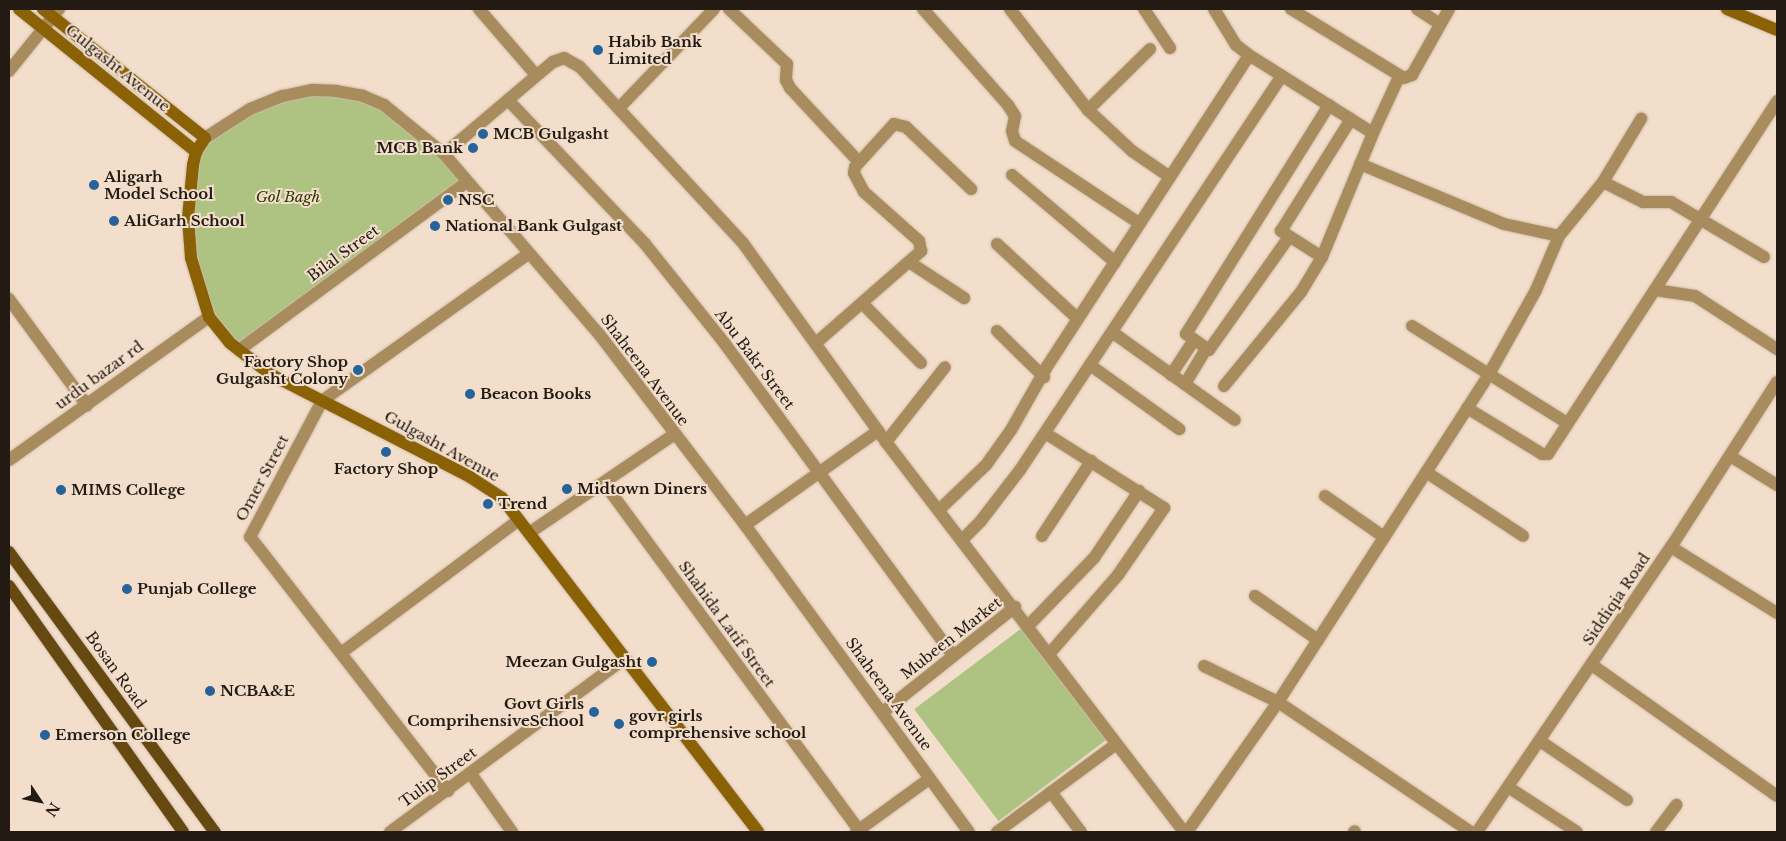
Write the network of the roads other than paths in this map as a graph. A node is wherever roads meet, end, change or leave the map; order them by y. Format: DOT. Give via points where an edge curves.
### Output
graph roads {
  1 [pos="19,9"];
  2 [pos="479,9"];
  3 [pos="714,9"];
  4 [pos="729,9"];
  5 [pos="923,9"];
  6 [pos="1010,9"];
  7 [pos="1144,9"];
  8 [pos="1214,9"];
  9 [pos="1291,9"];
  10 [pos="1417,9"];
  11 [pos="1449,9"];
  12 [pos="1726,9"];
  13 [pos="52,11"];
  14 [pos="1440,24"];
  15 [pos="43,28"];
  16 [pos="1777,30"];
  17 [pos="1170,48"];
  18 [pos="1150,49"];
  19 [pos="1249,55"];
  20 [pos="9,71"];
  21 [pos="536,75"];
  22 [pos="1282,76"];
  23 [pos="1400,77"];
  24 [pos="508,100"];
  25 [pos="1777,102"];
  26 [pos="1328,105"];
  27 [pos="619,108"];
  28 [pos="1088,110"];
  29 [pos="1351,119"];
  30 [pos="1641,119"];
  31 [pos="1372,133"];
  32 [pos="205,138"];
  33 [pos="196,152"];
  34 [pos="444,154"];
  35 [pos="859,162"];
  36 [pos="1360,164"];
  37 [pos="1012,175"];
  38 [pos="1170,177"];
  39 [pos="467,182"];
  40 [pos="1603,182"];
  41 [pos="971,189"];
  42 [pos="1701,219"];
  43 [pos="1139,224"];
  44 [pos="1559,236"];
  45 [pos="1289,237"];
  46 [pos="997,244"];
  47 [pos="528,254"];
  48 [pos="1322,257"];
  49 [pos="1764,257"];
  50 [pos="909,262"];
  51 [pos="1115,262"];
  52 [pos="1655,290"];
  53 [pos="964,298"];
  54 [pos="9,299"];
  55 [pos="862,303"];
  56 [pos="209,317"];
  57 [pos="1078,319"];
  58 [pos="1412,326"];
  59 [pos="997,331"];
  60 [pos="1112,332"];
  61 [pos="1194,340"];
  62 [pos="816,343"];
  63 [pos="1206,348"];
  64 [pos="1777,349"];
  65 [pos="239,350"];
  66 [pos="921,362"];
  67 [pos="1090,366"];
  68 [pos="945,367"];
  69 [pos="1171,374"];
  70 [pos="1488,376"];
  71 [pos="1044,377"];
  72 [pos="1777,382"];
  73 [pos="1185,384"];
  74 [pos="1224,386"];
  75 [pos="322,401"];
  76 [pos="87,404"];
  77 [pos="1467,408"];
  78 [pos="1235,420"];
  79 [pos="1567,423"];
  80 [pos="1179,429"];
  81 [pos="878,431"];
  82 [pos="1045,433"];
  83 [pos="673,435"];
  84 [pos="886,442"];
  85 [pos="1730,456"];
  86 [pos="9,460"];
  87 [pos="1091,461"];
  88 [pos="819,472"];
  89 [pos="1426,472"];
  90 [pos="604,483"];
  91 [pos="1777,485"];
  92 [pos="1139,491"];
  93 [pos="1325,496"];
  94 [pos="939,510"];
  95 [pos="519,520"];
  96 [pos="745,525"];
  97 [pos="530,533"];
  98 [pos="1042,536"];
  99 [pos="1523,536"];
  100 [pos="1384,537"];
  101 [pos="962,540"];
  102 [pos="1671,547"];
  103 [pos="9,552"];
  104 [pos="9,586"];
  105 [pos="1256,596"];
  106 [pos="1015,607"];
  107 [pos="1777,613"];
  108 [pos="1028,626"];
  109 [pos="1318,640"];
  110 [pos="341,653"];
  111 [pos="1049,654"];
  112 [pos="953,656"];
  113 [pos="626,658"];
  114 [pos="1592,665"];
  115 [pos="1204,666"];
  116 [pos="1278,702"];
  117 [pos="883,712"];
  118 [pos="1540,741"];
  119 [pos="1115,745"];
  120 [pos="471,774"];
  121 [pos="929,779"];
  122 [pos="1508,787"];
  123 [pos="448,791"];
  124 [pos="1051,792"];
  125 [pos="1777,796"];
  126 [pos="1627,800"];
  127 [pos="1676,805"];
  128 [pos="858,831"];
  129 [pos="183,832"];
  130 [pos="215,832"];
  131 [pos="390,832"];
  132 [pos="512,832"];
  133 [pos="758,832"];
  134 [pos="969,832"];
  135 [pos="997,832"];
  136 [pos="1081,832"];
  137 [pos="1185,832"];
  138 [pos="1471,832"];
  139 [pos="1477,832"];
  140 [pos="1577,832"];
  141 [pos="1656,832"];
  1 -- 15 [label="street, Gulgasht Avenue"];
  2 -- 21 [label="street"];
  3 -- 27 [label="street"];
  4 -- 35 [label="street" via="787,64 786,80 790,88"];
  5 -- 43 [label="street" via="1008,105 1015,116 1012,131 1015,141"];
  6 -- 28 [label="street"];
  7 -- 17 [label="street"];
  8 -- 19 [label="street" via="1236,45"];
  9 -- 23 [label="street"];
  10 -- 14 [label="street"];
  11 -- 14 [label="street"];
  12 -- 16 [label="street"];
  13 -- 15 [label="street"];
  13 -- 32 [label="street, Gulgasht Avenue"];
  14 -- 23 [label="street" via="1412,75"];
  15 -- 20 [label="street"];
  15 -- 33 [label="street, Gulgasht Avenue"];
  18 -- 28 [label="street"];
  19 -- 22 [label="street"];
  19 -- 38 [label="street"];
  21 -- 24 [label="street"];
  21 -- 27 [label="street" via="564,58 580,67"];
  22 -- 26 [label="street"];
  22 -- 60 [label="street"];
  23 -- 31 [label="street"];
  24 -- 34 [label="street"];
  24 -- 88 [label="street, Abu Bakr Street" via="645,244 725,344"];
  25 -- 42 [label="street"];
  26 -- 29 [label="street"];
  26 -- 61 [label="street" via="1185,332"];
  27 -- 62 [label="street" via="743,242"];
  28 -- 38 [label="street" via="1132,151"];
  29 -- 31 [label="street"];
  29 -- 45 [label="street" via="1282,229"];
  30 -- 40 [label="street"];
  31 -- 36 [label="street"];
  32 -- 33 [label="street, Gulgasht Avenue"];
  32 -- 34 [label="street, Shaheena Avenue" via="250,109 283,96 312,90 336,91 363,96 384,105"];
  33 -- 56 [label="street, Gulgasht Avenue" via="188,218 191,258"];
  34 -- 39 [label="street, Shaheena Avenue"];
  35 -- 41 [label="street" via="894,124 901,124"];
  35 -- 50 [label="street" via="854,173 864,192 923,246"];
  36 -- 44 [label="street" via="1504,224"];
  36 -- 48 [label="street"];
  37 -- 51 [label="street"];
  38 -- 43 [label="street"];
  39 -- 47 [label="street, Shaheena Avenue"];
  39 -- 65 [label="street, Bilal Street"];
  40 -- 42 [label="street" via="1643,202 1671,202"];
  40 -- 44 [label="street"];
  42 -- 49 [label="street"];
  42 -- 52 [label="street"];
  43 -- 51 [label="street"];
  44 -- 70 [label="street" via="1536,290"];
  45 -- 48 [label="street"];
  45 -- 63 [label="street" via="1210,349"];
  46 -- 57 [label="street"];
  47 -- 75 [label="street, Omer Street"];
  47 -- 83 [label="street, Shaheena Avenue" via="598,334"];
  48 -- 74 [label="street" via="1301,292"];
  50 -- 53 [label="street"];
  50 -- 55 [label="street"];
  51 -- 57 [label="street"];
  52 -- 64 [label="street" via="1696,296"];
  52 -- 79 [label="street"];
  54 -- 76 [label="street"];
  55 -- 62 [label="street"];
  55 -- 66 [label="street"];
  56 -- 65 [label="street, Gulgasht Avenue"];
  56 -- 76 [label="street, urdu bazar rd"];
  57 -- 71 [label="street"];
  58 -- 70 [label="street"];
  59 -- 71 [label="street"];
  60 -- 67 [label="street"];
  60 -- 69 [label="street"];
  61 -- 63 [label="street"];
  61 -- 69 [label="street"];
  62 -- 81 [label="street"];
  63 -- 73 [label="street"];
  65 -- 75 [label="street, Gulgasht Avenue" via="270,374"];
  67 -- 80 [label="street"];
  67 -- 82 [label="street"];
  68 -- 84 [label="street"];
  69 -- 73 [label="street"];
  70 -- 77 [label="street"];
  70 -- 79 [label="street"];
  71 -- 94 [label="street" via="986,465"];
  72 -- 85 [label="street, Siddiqia Road"];
  73 -- 78 [label="street"];
  75 -- 95 [label="street, Gulgasht Avenue" via="470,477 502,498"];
  75 -- 110 [label="street, Omer Street" via="250,536"];
  76 -- 86 [label="street, urdu bazar rd"];
  77 -- 79 [label="street" via="1545,455"];
  77 -- 89 [label="street"];
  81 -- 84 [label="street"];
  81 -- 88 [label="street"];
  82 -- 87 [label="street"];
  82 -- 101 [label="street" via="985,516"];
  83 -- 90 [label="street"];
  83 -- 96 [label="street, Shaheena Avenue"];
  84 -- 94 [label="street"];
  85 -- 91 [label="street"];
  85 -- 102 [label="street, Siddiqia Road"];
  87 -- 92 [label="street"];
  87 -- 98 [label="street"];
  88 -- 96 [label="street"];
  88 -- 112 [label="street, Abu Bakr Street"];
  89 -- 99 [label="street"];
  89 -- 100 [label="street"];
  90 -- 97 [label="street"];
  90 -- 128 [label="street, Shahida Latif Street"];
  92 -- 108 [label="street" via="1094,558"];
  92 -- 111 [label="street" via="1162,506 1164,511 1118,575"];
  93 -- 100 [label="street"];
  94 -- 101 [label="street"];
  95 -- 97 [label="street, Gulgasht Avenue"];
  95 -- 110 [label="street"];
  96 -- 117 [label="street, Shaheena Avenue"];
  97 -- 113 [label="street, Gulgasht Avenue"];
  100 -- 109 [label="street"];
  101 -- 106 [label="street"];
  102 -- 107 [label="street"];
  102 -- 114 [label="street, Siddiqia Road"];
  103 -- 130 [label="main road, Bosan Road"];
  104 -- 129 [label="main road"];
  105 -- 109 [label="street"];
  106 -- 108 [label="street"];
  106 -- 112 [label="street, Mubeen Market"];
  108 -- 111 [label="street"];
  109 -- 116 [label="street"];
  110 -- 123 [label="street, Omer Street"];
  111 -- 119 [label="street"];
  112 -- 117 [label="street, Mubeen Market"];
  113 -- 120 [label="street, Tulip Street"];
  113 -- 133 [label="street, Gulgasht Avenue"];
  114 -- 118 [label="street, Siddiqia Road"];
  114 -- 125 [label="street"];
  115 -- 116 [label="street"];
  116 -- 137 [label="street"];
  116 -- 138 [label="street"];
  117 -- 121 [label="street, Shaheena Avenue"];
  118 -- 122 [label="street, Siddiqia Road"];
  118 -- 126 [label="street"];
  119 -- 124 [label="street"];
  119 -- 137 [label="street"];
  120 -- 123 [label="street, Tulip Street"];
  120 -- 132 [label="street"];
  121 -- 128 [label="street"];
  121 -- 134 [label="street, Shaheena Avenue"];
  122 -- 139 [label="street, Siddiqia Road"];
  122 -- 140 [label="street"];
  123 -- 131 [label="street, Tulip Street"];
  124 -- 135 [label="street"];
  124 -- 136 [label="street"];
  127 -- 141 [label="street"];
}
